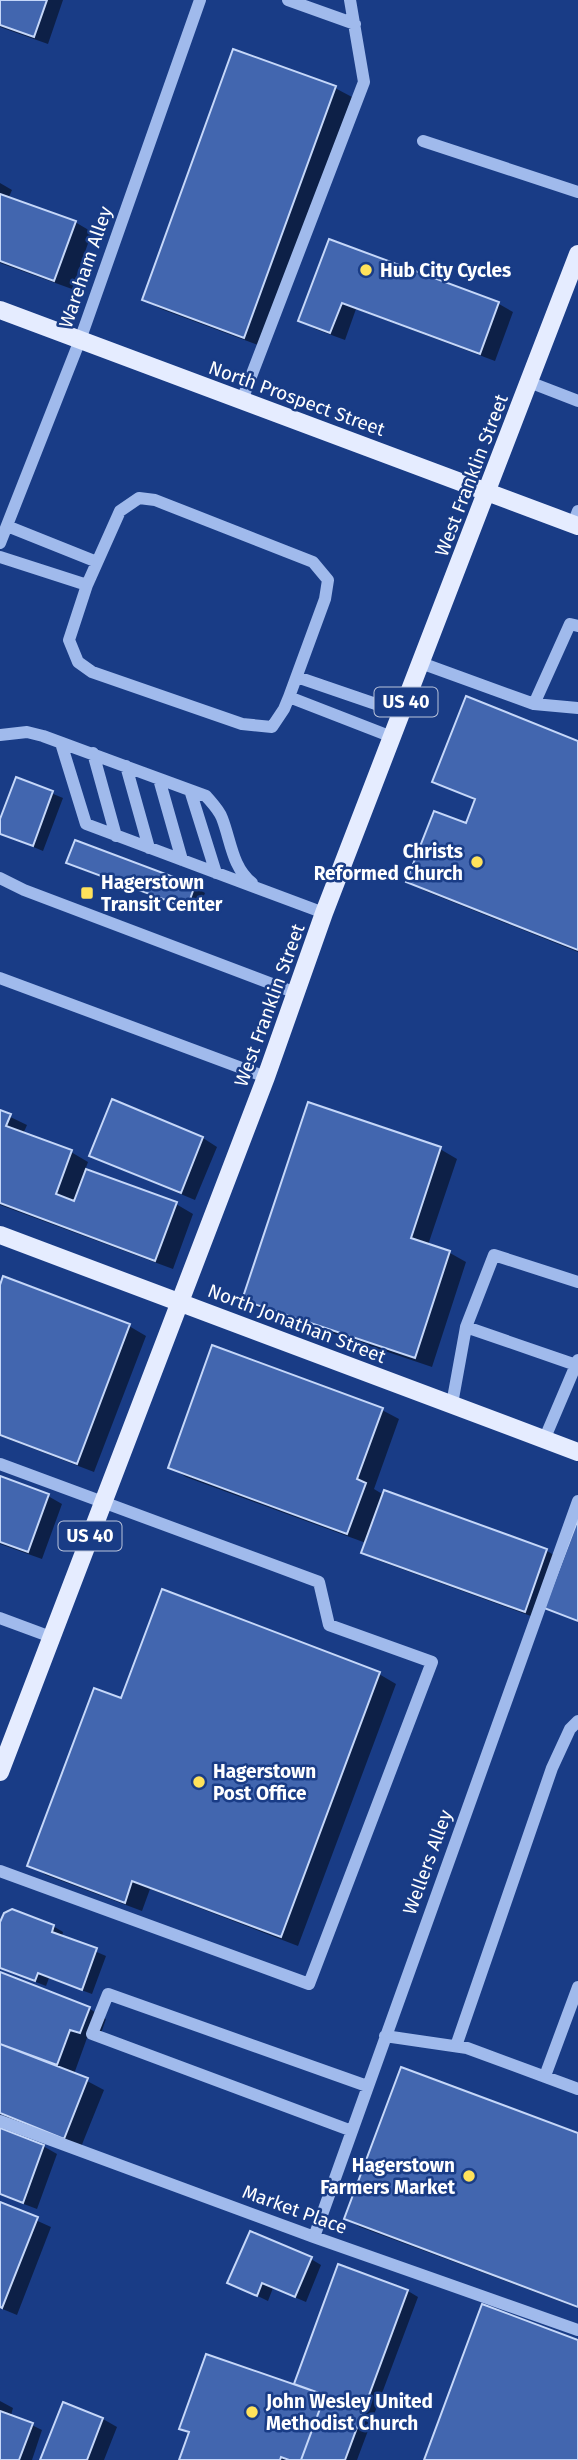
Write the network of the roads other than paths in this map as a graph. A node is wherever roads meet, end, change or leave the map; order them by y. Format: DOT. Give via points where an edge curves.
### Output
graph roads {
  1 [pos="200,0"];
  2 [pos="288,0"];
  3 [pos="350,0"];
  4 [pos="355,24"];
  5 [pos="423,141"];
  6 [pos="578,192"];
  7 [pos="578,254"];
  8 [pos="0,310"];
  9 [pos="80,340"];
  10 [pos="529,382"];
  11 [pos="242,400"];
  12 [pos="578,401"];
  13 [pos="487,491"];
  14 [pos="576,521"];
  15 [pos="7,526"];
  16 [pos="0,544"];
  17 [pos="0,557"];
  18 [pos="97,562"];
  19 [pos="87,585"];
  20 [pos="578,626"];
  21 [pos="421,663"];
  22 [pos="297,677"];
  23 [pos="289,697"];
  24 [pos="534,704"];
  25 [pos="578,708"];
  26 [pos="402,713"];
  27 [pos="0,734"];
  28 [pos="392,737"];
  29 [pos="61,743"];
  30 [pos="93,753"];
  31 [pos="126,766"];
  32 [pos="159,779"];
  33 [pos="190,790"];
  34 [pos="116,836"];
  35 [pos="149,848"];
  36 [pos="181,860"];
  37 [pos="216,873"];
  38 [pos="0,878"];
  39 [pos="257,887"];
  40 [pos="324,913"];
  41 [pos="0,978"];
  42 [pos="296,993"];
  43 [pos="266,1077"];
  44 [pos="0,1235"];
  45 [pos="578,1282"];
  46 [pos="180,1301"];
  47 [pos="466,1327"];
  48 [pos="577,1362"];
  49 [pos="452,1404"];
  50 [pos="544,1440"];
  51 [pos="578,1452"];
  52 [pos="0,1464"];
  53 [pos="578,1501"];
  54 [pos="103,1504"];
  55 [pos="0,1618"];
  56 [pos="51,1637"];
  57 [pos="578,1721"];
  58 [pos="0,1772"];
  59 [pos="0,1871"];
  60 [pos="578,1987"];
  61 [pos="385,2036"];
  62 [pos="456,2046"];
  63 [pos="545,2076"];
  64 [pos="368,2086"];
  65 [pos="578,2089"];
  66 [pos="0,2121"];
  67 [pos="352,2131"];
  68 [pos="314,2237"];
  69 [pos="578,2330"];
  1 -- 9 [label="lane, Wareham Alley"];
  2 -- 4 [label="lane"];
  3 -- 4 [label="lane"];
  4 -- 11 [label="lane" via="364,82"];
  5 -- 6 [label="lane"];
  7 -- 10 [label="main road, West Franklin Street / US 40"];
  8 -- 9 [label="main road, North Prospect Street"];
  9 -- 11 [label="main road, North Prospect Street"];
  9 -- 15 [label="lane, Wareham Alley"];
  10 -- 12 [label="lane"];
  10 -- 13 [label="main road, West Franklin Street / US 40"];
  11 -- 13 [label="main road, North Prospect Street"];
  13 -- 14 [label="main road, North Prospect Street"];
  13 -- 21 [label="main road, West Franklin Street / US 40"];
  15 -- 16 [label="lane, Wareham Alley"];
  15 -- 18 [label="lane"];
  17 -- 19 [label="lane"];
  18 -- 19 [label="lane"];
  18 -- 22 [label="lane" via="120,510 139,498 155,500 313,562 328,580"];
  19 -- 23 [label="lane" via="69,640 78,662 92,672 242,724 272,727"];
  20 -- 24 [label="lane" via="570,624"];
  21 -- 24 [label="lane"];
  21 -- 26 [label="main road, West Franklin Street / US 40"];
  22 -- 23 [label="lane"];
  22 -- 26 [label="lane"];
  23 -- 28 [label="lane"];
  24 -- 25 [label="lane"];
  26 -- 28 [label="main road, West Franklin Street / US 40"];
  27 -- 29 [label="lane" via="27,732"];
  28 -- 40 [label="main road, West Franklin Street / US 40"];
  29 -- 30 [label="lane"];
  29 -- 34 [label="lane" via="86,824"];
  30 -- 31 [label="lane"];
  30 -- 34 [label="lane"];
  31 -- 32 [label="lane"];
  31 -- 35 [label="lane"];
  32 -- 33 [label="lane"];
  32 -- 36 [label="lane"];
  33 -- 37 [label="lane"];
  33 -- 39 [label="lane" via="206,796 215,806 244,877"];
  34 -- 35 [label="lane"];
  35 -- 36 [label="lane"];
  36 -- 37 [label="lane"];
  37 -- 39 [label="lane"];
  38 -- 42 [label="lane"];
  39 -- 40 [label="lane"];
  40 -- 42 [label="main road, West Franklin Street / US 40"];
  41 -- 43 [label="lane"];
  42 -- 43 [label="main road, West Franklin Street / US 40"];
  43 -- 46 [label="main road, West Franklin Street / US 40"];
  44 -- 46 [label="main road, North Jonathan Street"];
  45 -- 47 [label="lane" via="494,1255"];
  46 -- 49 [label="main road, North Jonathan Street"];
  46 -- 54 [label="main road, West Franklin Street / US 40"];
  47 -- 48 [label="lane"];
  47 -- 49 [label="lane"];
  48 -- 50 [label="lane"];
  49 -- 50 [label="main road, North Jonathan Street"];
  50 -- 51 [label="main road, North Jonathan Street"];
  52 -- 54 [label="lane"];
  53 -- 61 [label="lane, Wellers Alley"];
  54 -- 56 [label="main road, West Franklin Street / US 40"];
  54 -- 59 [label="lane" via="320,1583 329,1625 432,1662 309,1984"];
  55 -- 56 [label="lane"];
  56 -- 58 [label="main road, West Franklin Street / US 40"];
  57 -- 62 [label="lane" via="552,1768"];
  60 -- 63 [label="lane"];
  61 -- 62 [label="lane"];
  61 -- 64 [label="lane, Wellers Alley"];
  62 -- 63 [label="lane"];
  63 -- 65 [label="lane"];
  64 -- 67 [label="lane, Wellers Alley"];
  64 -- 67 [label="lane" via="108,1994 92,2034"];
  66 -- 68 [label="lane, Market Place"];
  67 -- 68 [label="lane, Wellers Alley"];
  68 -- 69 [label="lane, Market Place"];
}
